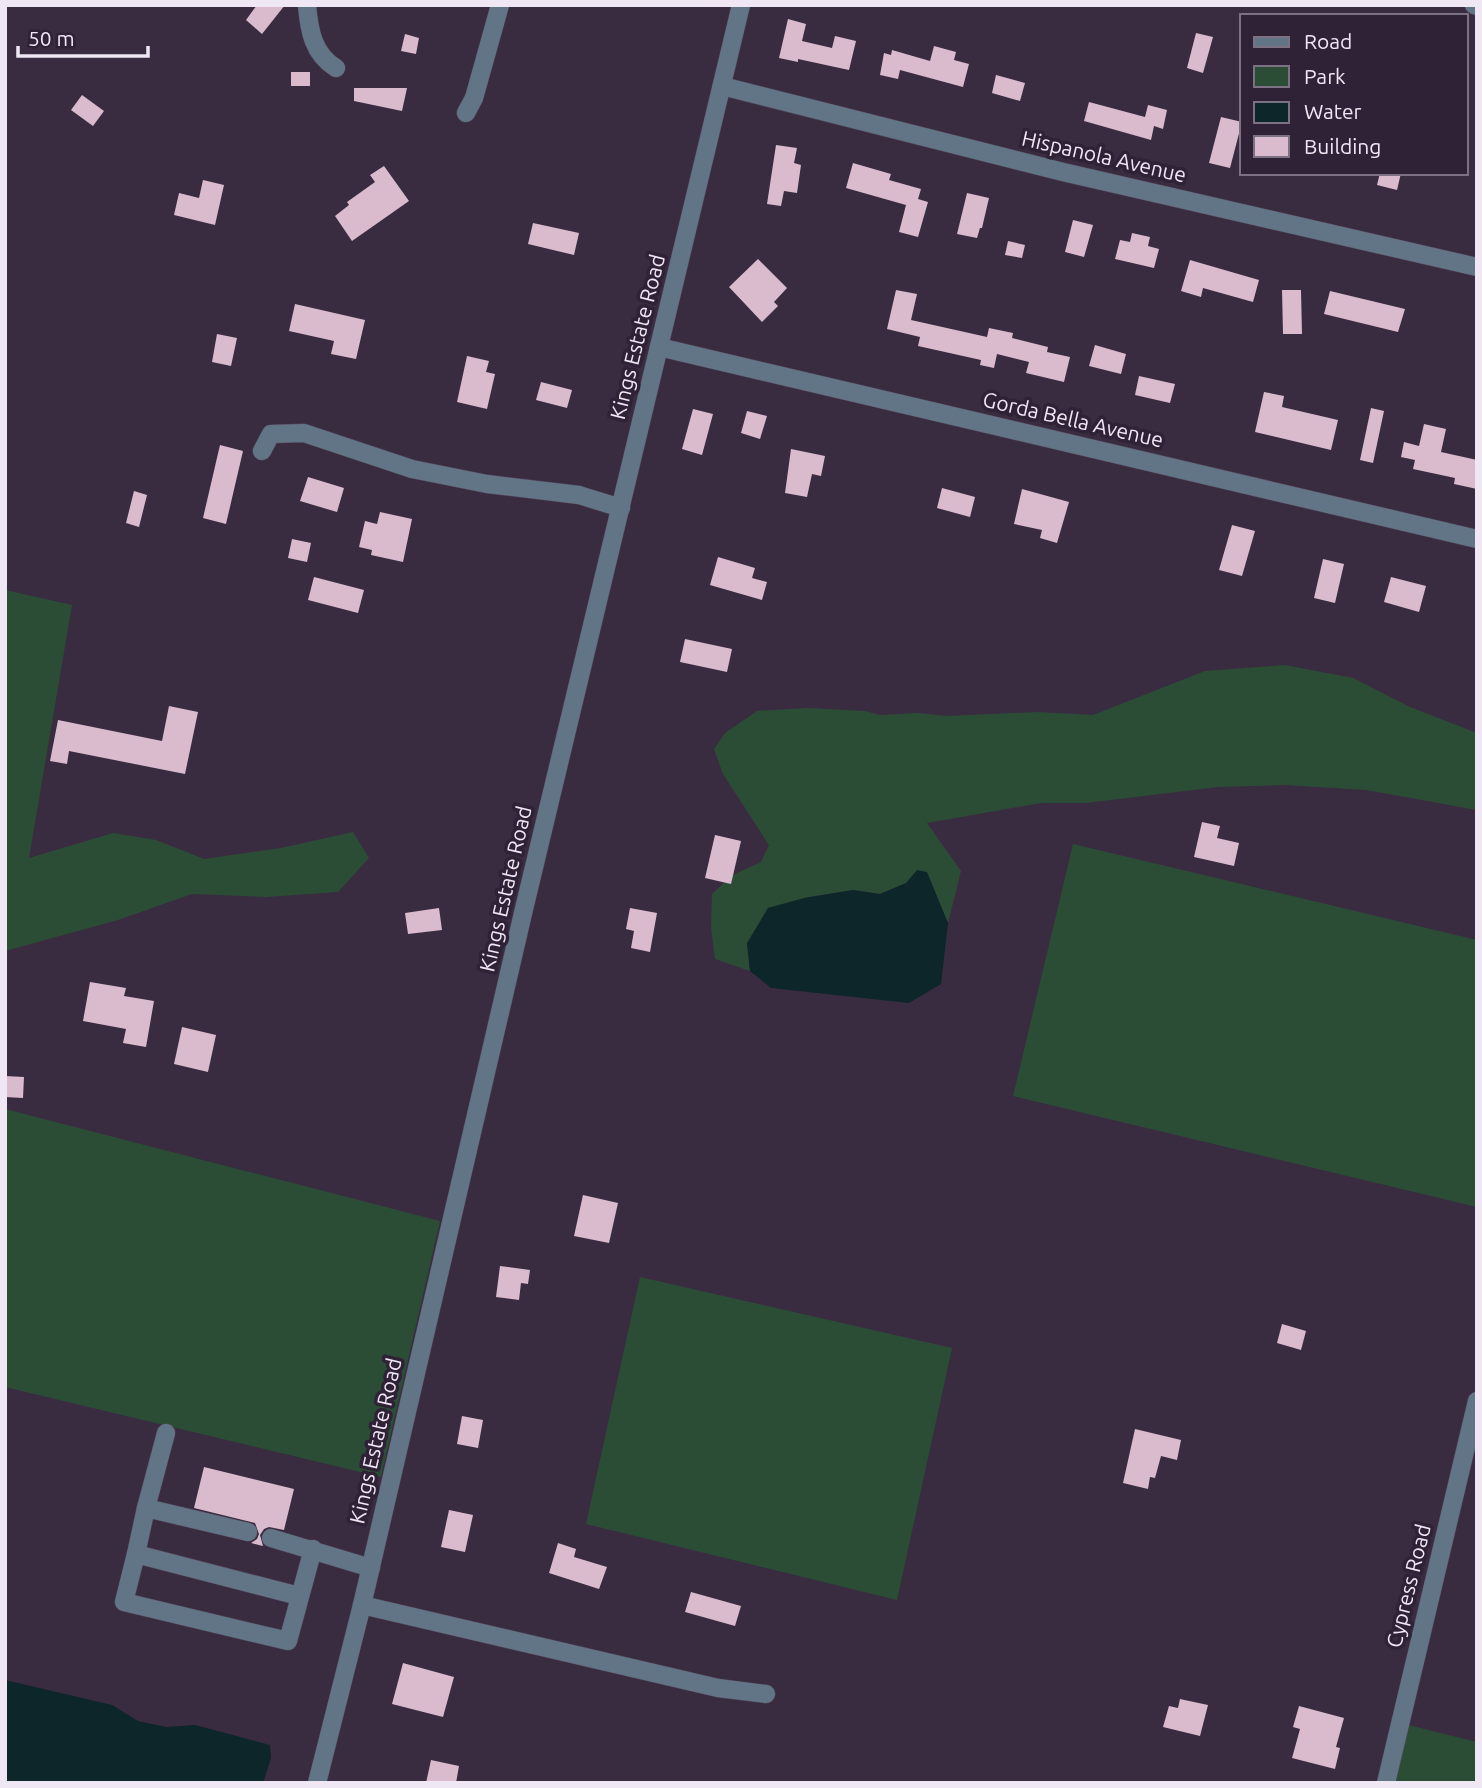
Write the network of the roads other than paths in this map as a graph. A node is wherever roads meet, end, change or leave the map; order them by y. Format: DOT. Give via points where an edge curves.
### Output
graph roads {
  1 [pos="306,5"];
  2 [pos="500,5"];
  3 [pos="741,5"];
  4 [pos="336,68"];
  5 [pos="722,86"];
  6 [pos="466,113"];
  7 [pos="1477,267"];
  8 [pos="659,347"];
  9 [pos="262,451"];
  10 [pos="621,508"];
  11 [pos="1477,539"];
  12 [pos="1477,1401"];
  13 [pos="166,1433"];
  14 [pos="146,1508"];
  15 [pos="248,1532"];
  16 [pos="271,1538"];
  17 [pos="313,1549"];
  18 [pos="136,1554"];
  19 [pos="371,1568"];
  20 [pos="299,1596"];
  21 [pos="362,1605"];
  22 [pos="766,1694"];
  23 [pos="317,1783"];
  24 [pos="1386,1783"];
  1 -- 4 [label="street" via="311,38"];
  2 -- 6 [label="street"];
  3 -- 5 [label="street, Kings Estate Road"];
  5 -- 7 [label="street, Hispanola Avenue" via="1063,172"];
  5 -- 8 [label="street, Kings Estate Road"];
  8 -- 10 [label="street, Kings Estate Road"];
  8 -- 11 [label="street, Gorda Bella Avenue"];
  9 -- 10 [label="street" via="271,434 304,433 412,469 579,495"];
  10 -- 19 [label="street, Kings Estate Road"];
  12 -- 24 [label="street, Cypress Road"];
  13 -- 14 [label="street"];
  14 -- 15 [label="street"];
  14 -- 18 [label="street"];
  16 -- 17 [label="street"];
  17 -- 19 [label="street"];
  17 -- 20 [label="street"];
  18 -- 20 [label="street"];
  18 -- 20 [label="street" via="124,1602 288,1641"];
  19 -- 21 [label="street, Kings Estate Road"];
  21 -- 22 [label="street" via="718,1688"];
  21 -- 23 [label="street, Kings Estate Road"];
}
